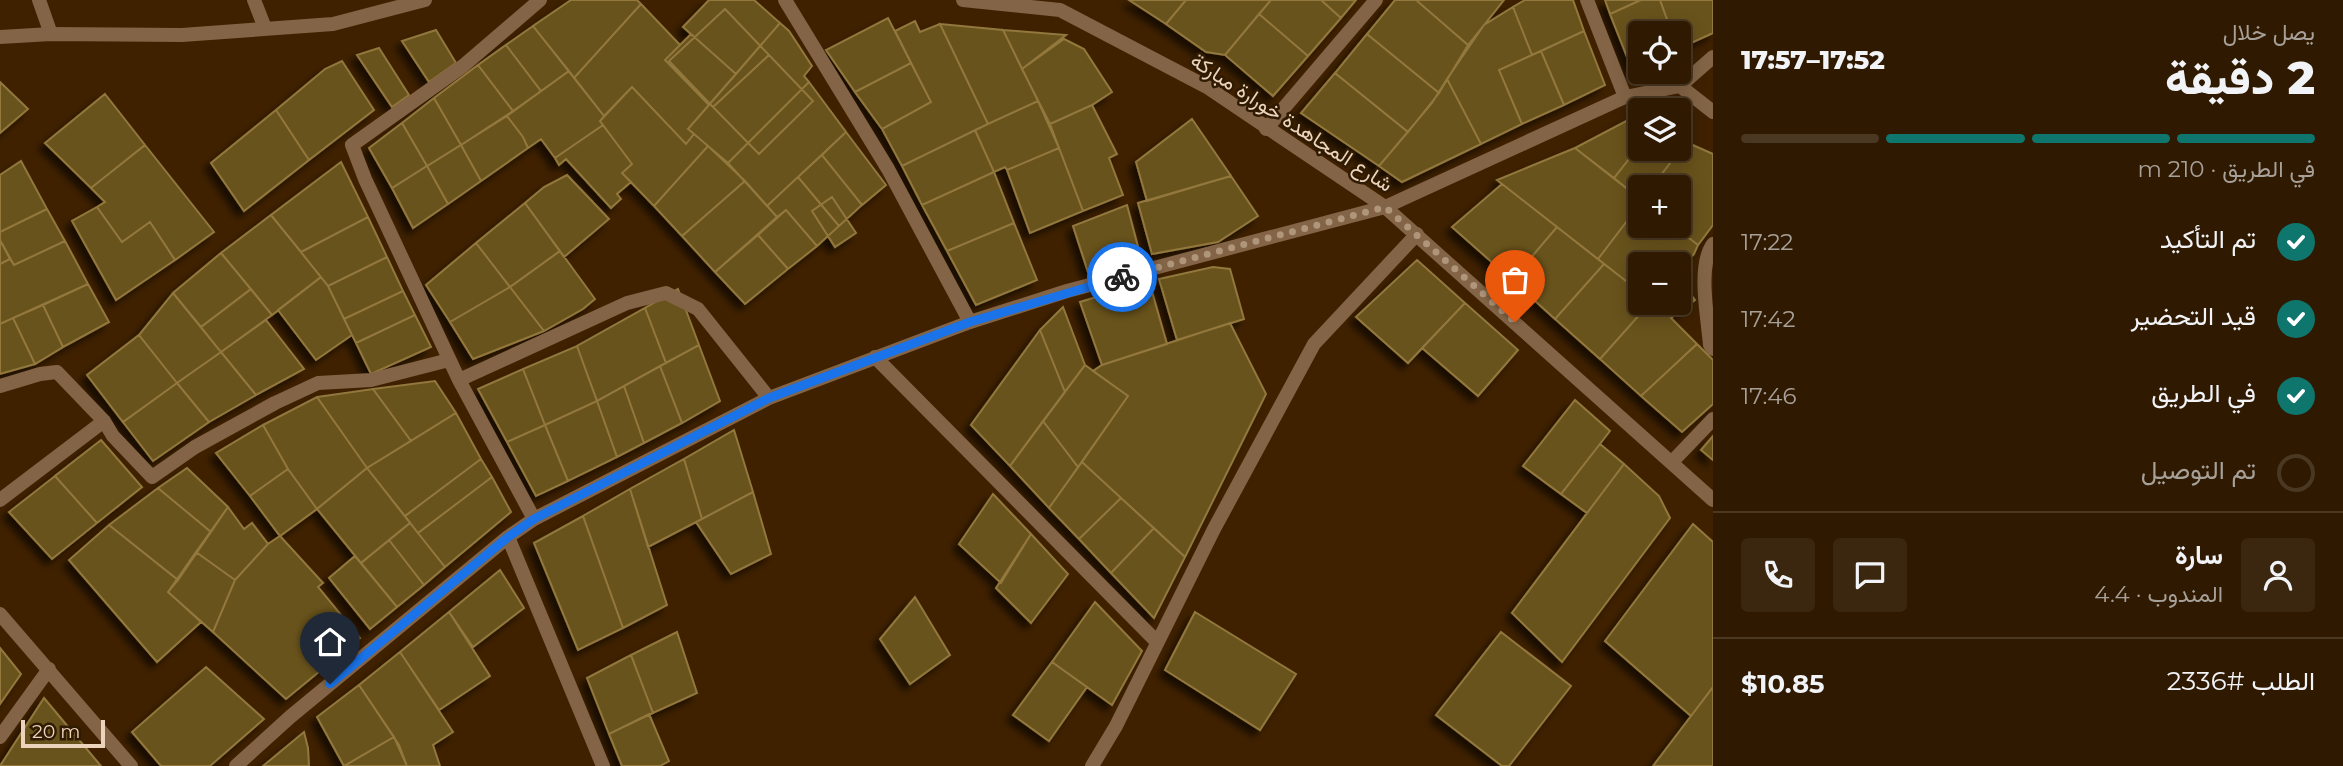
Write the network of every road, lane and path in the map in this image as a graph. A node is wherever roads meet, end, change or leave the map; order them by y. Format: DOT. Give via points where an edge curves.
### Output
graph roads {
  1 [pos="39,0"];
  2 [pos="254,0"];
  3 [pos="425,0"];
  4 [pos="540,0"];
  5 [pos="785,0"];
  6 [pos="963,0"];
  7 [pos="1376,0"];
  8 [pos="1587,0"];
  9 [pos="1063,5"];
  10 [pos="265,28"];
  11 [pos="51,34"];
  12 [pos="0,37"];
  13 [pos="1713,57"];
  14 [pos="1679,86"];
  15 [pos="1625,97"];
  16 [pos="1713,112"];
  17 [pos="1265,129"];
  18 [pos="1385,207"];
  19 [pos="1417,234"];
  20 [pos="1713,244"];
  21 [pos="970,322"];
  22 [pos="1713,349"];
  23 [pos="875,357"];
  24 [pos="449,360"];
  25 [pos="459,380"];
  26 [pos="0,386"];
  27 [pos="769,398"];
  28 [pos="1713,419"];
  29 [pos="104,421"];
  30 [pos="1672,462"];
  31 [pos="0,500"];
  32 [pos="1713,500"];
  33 [pos="534,519"];
  34 [pos="508,537"];
  35 [pos="0,614"];
  36 [pos="1157,642"];
  37 [pos="49,668"];
  38 [pos="0,737"];
  39 [pos="131,766"];
  40 [pos="236,766"];
  41 [pos="603,766"];
  42 [pos="1093,766"];
  1 -- 11 [label="street"];
  2 -- 10 [label="street"];
  3 -- 10 [label="street" via="333,24"];
  4 -- 24 [label="street" via="463,66 352,145"];
  5 -- 21 [label="street" via="888,169"];
  6 -- 9 [label="street, شارع المجاهدة خورارة مباركة"];
  7 -- 17 [label="street"];
  8 -- 15 [label="street"];
  9 -- 17 [label="street, شارع المجاهدة خورارة مباركة" via="1207,88"];
  10 -- 11 [label="street" via="182,35"];
  11 -- 12 [label="street"];
  13 -- 14 [label="street"];
  14 -- 15 [label="street"];
  14 -- 16 [label="street"];
  15 -- 18 [label="street"];
  17 -- 18 [label="street, شارع المجاهدة خورارة مباركة"];
  18 -- 19 [label="street, شارع المجاهدة خورارة مباركة"];
  18 -- 21 [label="street" via="1068,291"];
  19 -- 30 [label="street, شارع المجاهدة خورارة مباركة"];
  19 -- 36 [label="street" via="1314,344"];
  20 -- 22 [label="street" via="1704,279"];
  21 -- 23 [label="street"];
  23 -- 27 [label="street"];
  23 -- 36 [label="street"];
  24 -- 25 [label="street"];
  24 -- 29 [label="street" via="371,380 318,383 195,447 152,477"];
  25 -- 27 [label="street" via="627,303 666,293 698,309"];
  25 -- 33 [label="street"];
  26 -- 29 [label="street" via="57,372"];
  27 -- 33 [label="street"];
  28 -- 30 [label="street"];
  29 -- 31 [label="street"];
  30 -- 32 [label="street, شارع المجاهدة خورارة مباركة"];
  33 -- 34 [label="street"];
  34 -- 40 [label="street"];
  34 -- 41 [label="street"];
  35 -- 37 [label="street"];
  36 -- 42 [label="street"];
  37 -- 38 [label="street"];
  37 -- 39 [label="street"];
}
